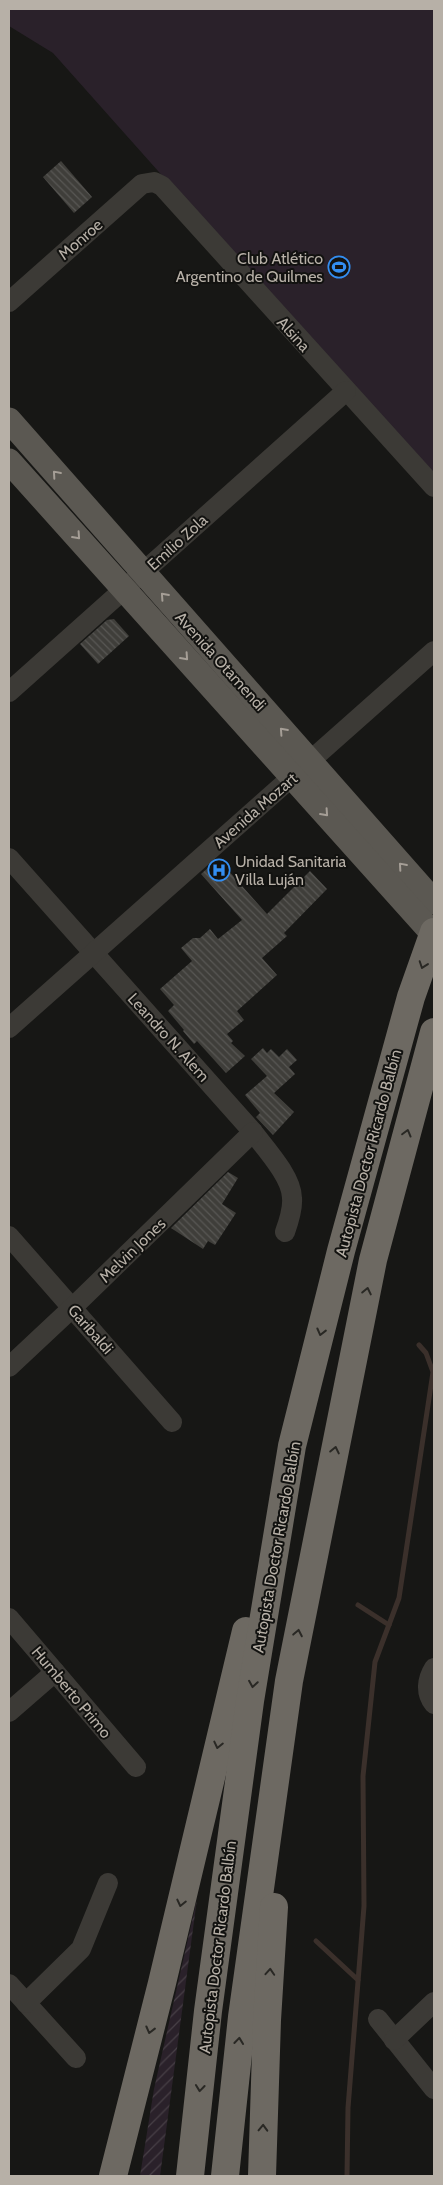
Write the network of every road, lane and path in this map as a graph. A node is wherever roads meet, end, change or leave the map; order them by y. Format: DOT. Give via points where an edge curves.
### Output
graph roads {
  1 [pos="154,182"];
  2 [pos="9,302"];
  3 [pos="346,391"];
  4 [pos="9,420"];
  5 [pos="9,461"];
  6 [pos="434,487"];
  7 [pos="143,573"];
  8 [pos="124,589"];
  9 [pos="434,651"];
  10 [pos="9,692"];
  11 [pos="302,769"];
  12 [pos="9,858"];
  13 [pos="434,902"];
  14 [pos="434,934"];
  15 [pos="93,952"];
  16 [pos="9,1028"];
  17 [pos="434,1032"];
  18 [pos="253,1132"];
  19 [pos="285,1232"];
  20 [pos="9,1236"];
  21 [pos="72,1308"];
  22 [pos="9,1367"];
  23 [pos="172,1422"];
  24 [pos="292,1446"];
  25 [pos="9,1618"];
  26 [pos="434,1668"];
  27 [pos="55,1672"];
  28 [pos="289,1681"];
  29 [pos="432,1702"];
  30 [pos="9,1712"];
  31 [pos="136,1767"];
  32 [pos="108,1883"];
  33 [pos="9,1984"];
  34 [pos="434,2002"];
  35 [pos="26,2003"];
  36 [pos="378,2019"];
  37 [pos="394,2040"];
  38 [pos="76,2058"];
  39 [pos="434,2089"];
  40 [pos="114,2176"];
  41 [pos="190,2176"];
  42 [pos="225,2176"];
  43 [pos="262,2176"];
  1 -- 2 [label="street, Monroe" via="142,184"];
  1 -- 3 [label="street, Alsina" via="162,186"];
  3 -- 6 [label="street, Alsina"];
  3 -- 7 [label="street, Emilio Zola"];
  7 -- 4 [label="main road, Avenida Otamendi, one-way"];
  5 -- 8 [label="main road, Avenida Otamendi, one-way"];
  7 -- 8 [label="street, Emilio Zola"];
  11 -- 7 [label="main road, Avenida Otamendi, one-way"];
  8 -- 10 [label="street, Emilio Zola"];
  8 -- 11 [label="main road, Avenida Otamendi, one-way"];
  9 -- 11 [label="street, Avenida Mozart"];
  13 -- 11 [label="main road, Avenida Otamendi, one-way"];
  11 -- 14 [label="main road, Avenida Otamendi, one-way"];
  11 -- 15 [label="street, Avenida Mozart"];
  12 -- 15 [label="street, Leandro N. Alem"];
  14 -- 24 [label="highway, Autopista Doctor Ricardo Balbín, one-way" via="411,998 341,1251"];
  15 -- 16 [label="street, Avenida Mozart"];
  15 -- 18 [label="street, Leandro N. Alem"];
  28 -- 17 [label="highway, Autopista Doctor Ricardo Balbín, one-way" via="373,1260"];
  18 -- 19 [label="street, Leandro N. Alem" via="284,1175 293,1196"];
  18 -- 21 [label="street, Melvin Jones"];
  20 -- 21 [label="street, Garibaldi"];
  21 -- 22 [label="street, Melvin Jones"];
  21 -- 23 [label="street, Garibaldi"];
  24 -- 40 [label="highway, one-way"];
  24 -- 41 [label="highway, Autopista Doctor Ricardo Balbín, one-way" via="248,1721 208,2011"];
  25 -- 27 [label="street, Humberto Primo"];
  26 -- 29 [label="street" via="428,1682"];
  27 -- 30 [label="street"];
  27 -- 31 [label="street, Humberto Primo"];
  42 -- 28 [label="highway, Autopista Doctor Ricardo Balbín, one-way" via="242,2017"];
  43 -- 28 [label="highway, one-way" via="267,2020"];
  32 -- 35 [label="street" via="81,1949"];
  33 -- 35 [label="street"];
  34 -- 37 [label="street"];
  35 -- 38 [label="street"];
  36 -- 37 [label="street"];
  37 -- 39 [label="street"];
}
